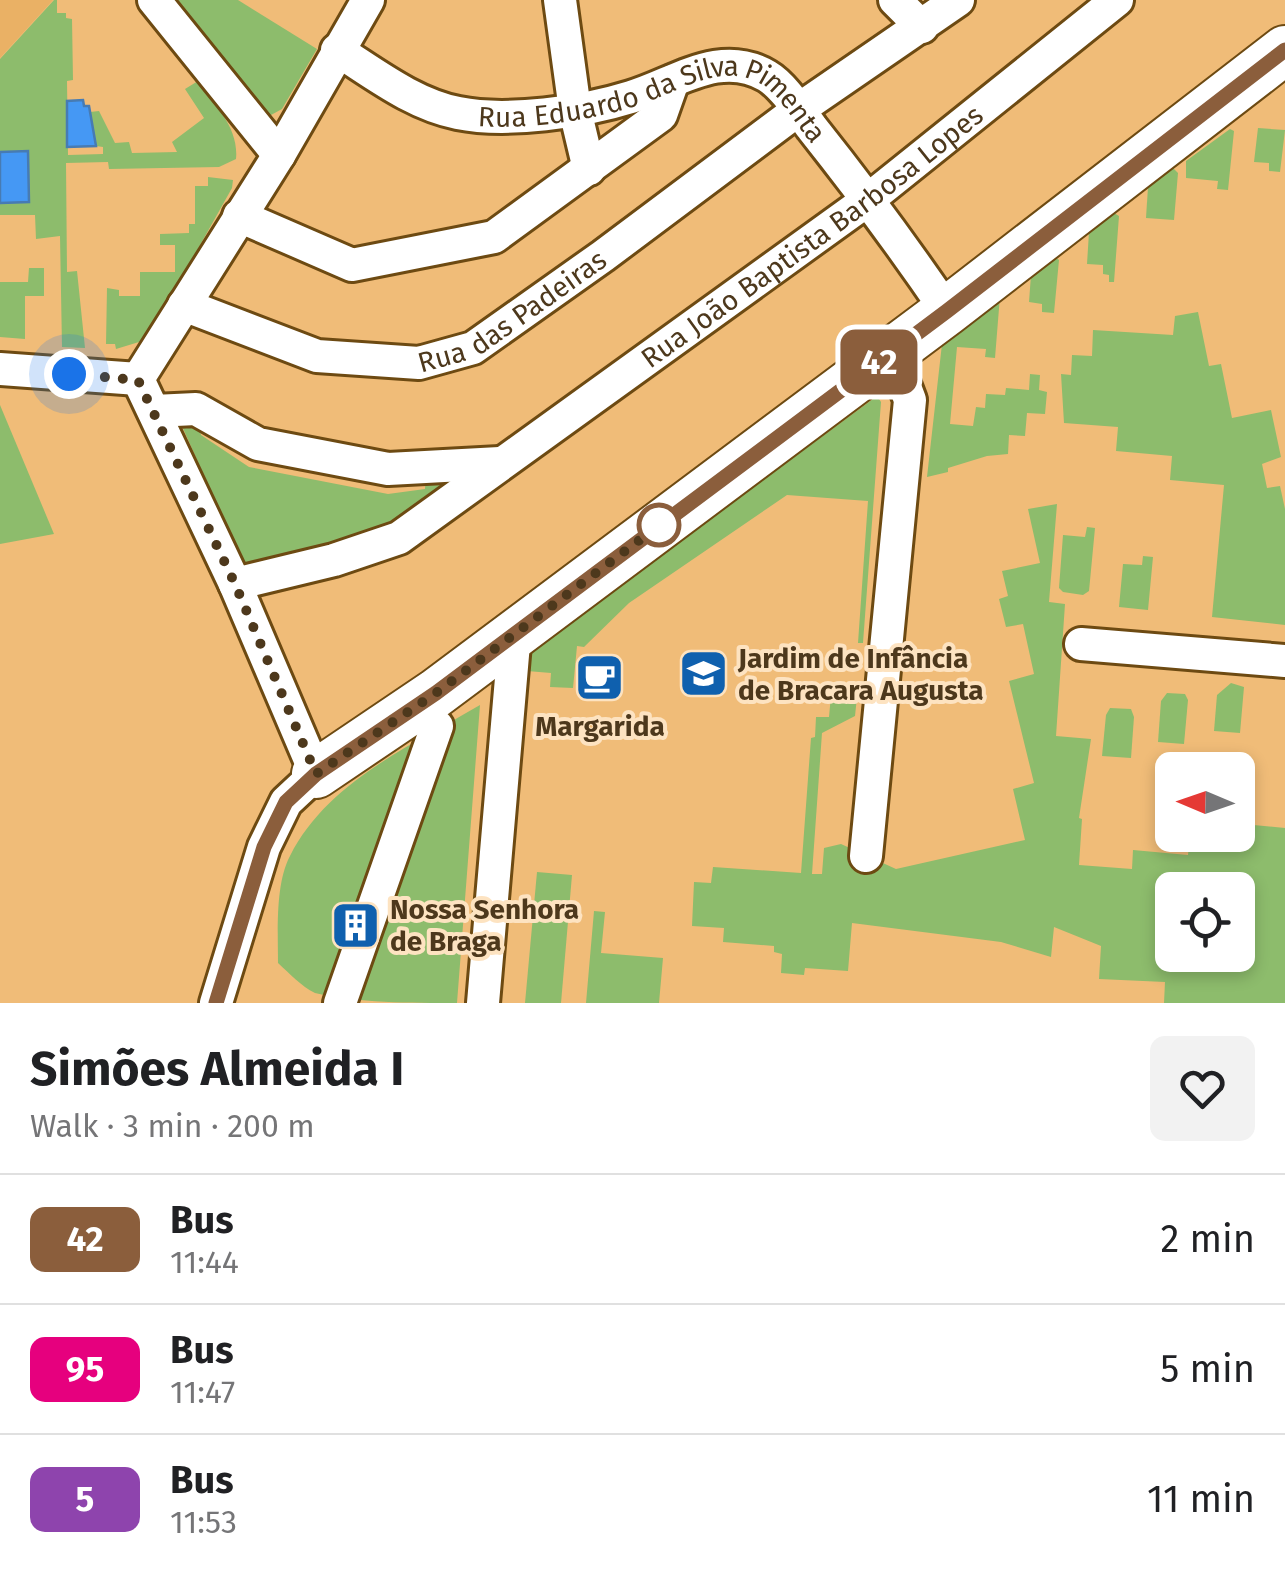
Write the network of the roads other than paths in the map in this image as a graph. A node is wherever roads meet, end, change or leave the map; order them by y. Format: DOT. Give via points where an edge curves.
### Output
graph roads {
  1 [pos="154,0"];
  2 [pos="368,0"];
  3 [pos="560,0"];
  4 [pos="895,0"];
  5 [pos="958,0"];
  6 [pos="1117,0"];
  7 [pos="922,26"];
  8 [pos="337,50"];
  9 [pos="1285,50"];
  10 [pos="673,81"];
  11 [pos="575,110"];
  12 [pos="798,110"];
  13 [pos="279,155"];
  14 [pos="589,169"];
  15 [pos="869,199"];
  16 [pos="239,216"];
  17 [pos="184,306"];
  18 [pos="947,311"];
  19 [pos="892,352"];
  20 [pos="0,369"];
  21 [pos="138,380"];
  22 [pos="154,410"];
  23 [pos="500,463"];
  24 [pos="235,584"];
  25 [pos="515,632"];
  26 [pos="1082,644"];
  27 [pos="1285,661"];
  28 [pos="436,726"];
  29 [pos="316,774"];
  30 [pos="866,856"];
  31 [pos="216,1003"];
  32 [pos="340,1003"];
  33 [pos="484,1003"];
  1 -- 13 [label="street"];
  2 -- 8 [label="street"];
  3 -- 11 [label="street"];
  4 -- 7 [label="street"];
  5 -- 7 [label="street, Rua das Padeiras"];
  6 -- 15 [label="street, Rua João Baptista Barbosa Lopes"];
  7 -- 12 [label="street, Rua das Padeiras"];
  8 -- 11 [label="street, Rua Eduardo da Silva Pimenta" via="405,93 460,114"];
  8 -- 13 [label="street"];
  9 -- 18 [label="street"];
  10 -- 11 [label="street, Rua Eduardo da Silva Pimenta"];
  10 -- 12 [label="street, Rua Eduardo da Silva Pimenta" via="705,68 740,68 768,76"];
  10 -- 14 [label="street" via="661,115"];
  11 -- 14 [label="street"];
  12 -- 15 [label="street, Rua Eduardo da Silva Pimenta"];
  12 -- 17 [label="street, Rua das Padeiras" via="472,348 419,364 317,356"];
  13 -- 16 [label="street"];
  14 -- 16 [label="street" via="494,237 352,265"];
  15 -- 18 [label="street, Rua Eduardo da Silva Pimenta"];
  15 -- 23 [label="street, Rua João Baptista Barbosa Lopes"];
  16 -- 17 [label="street"];
  17 -- 21 [label="street"];
  18 -- 19 [label="street"];
  19 -- 25 [label="street"];
  19 -- 30 [label="street" via="910,400"];
  20 -- 21 [label="street"];
  21 -- 22 [label="street"];
  22 -- 23 [label="street" via="196,409 258,444 388,470"];
  22 -- 24 [label="street"];
  23 -- 24 [label="street, Rua João Baptista Barbosa Lopes" via="398,538"];
  24 -- 29 [label="street"];
  25 -- 29 [label="street"];
  25 -- 33 [label="street"];
  26 -- 27 [label="street"];
  28 -- 32 [label="street"];
  29 -- 31 [label="street" via="286,802 264,847"];
}
